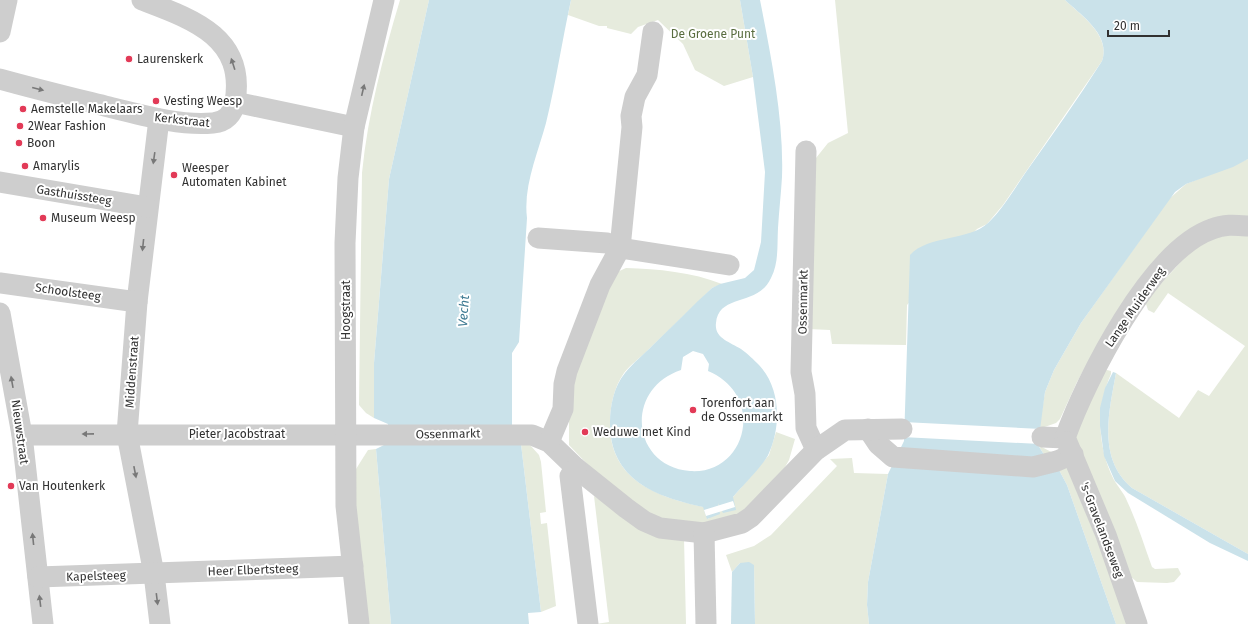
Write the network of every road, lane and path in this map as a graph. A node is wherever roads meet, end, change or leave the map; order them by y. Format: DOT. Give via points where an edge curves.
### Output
graph roads {
  1 [pos="7,0"];
  2 [pos="142,0"];
  3 [pos="384,0"];
  4 [pos="178,6"];
  5 [pos="0,32"];
  6 [pos="653,32"];
  7 [pos="0,80"];
  8 [pos="235,102"];
  9 [pos="159,119"];
  10 [pos="354,128"];
  11 [pos="806,151"];
  12 [pos="0,182"];
  13 [pos="147,207"];
  14 [pos="1248,226"];
  15 [pos="538,238"];
  16 [pos="620,248"];
  17 [pos="729,265"];
  18 [pos="0,283"];
  19 [pos="137,302"];
  20 [pos="0,313"];
  21 [pos="868,429"];
  22 [pos="902,429"];
  23 [pos="22,434"];
  24 [pos="127,434"];
  25 [pos="346,435"];
  26 [pos="1042,437"];
  27 [pos="549,442"];
  28 [pos="816,450"];
  29 [pos="1065,451"];
  30 [pos="576,468"];
  31 [pos="704,533"];
  32 [pos="353,566"];
  33 [pos="154,574"];
  34 [pos="38,577"];
  35 [pos="43,624"];
  36 [pos="160,624"];
  37 [pos="359,624"];
  38 [pos="588,624"];
  39 [pos="706,624"];
  40 [pos="1137,624"];
  1 -- 5 [label="street"];
  2 -- 4 [label="street"];
  10 -- 3 [label="street, Hoogstraat, one-way"];
  8 -- 4 [label="street, one-way" via="238,83 234,63 224,45"];
  6 -- 16 [label="street" via="647,75 635,97 631,116"];
  7 -- 9 [label="street, Kerkstraat, one-way"];
  8 -- 9 [label="street, Kerkstraat" via="230,115 220,122"];
  8 -- 10 [label="street"];
  9 -- 13 [label="street, Middenstraat, one-way"];
  10 -- 25 [label="street, Hoogstraat" via="348,178 345,243"];
  11 -- 28 [label="street, Ossenmarkt" via="801,372 805,394 806,428"];
  12 -- 13 [label="street, Gasthuissteeg"];
  13 -- 19 [label="street, Middenstraat, one-way"];
  14 -- 29 [label="street, Lange Muiderweg" via="1230,224 1212,229 1180,248 1166,261 1099,359 1073,415"];
  15 -- 16 [label="street" via="607,243"];
  16 -- 17 [label="street"];
  16 -- 27 [label="street" via="600,285 567,371 563,410"];
  18 -- 19 [label="street, Schoolsteeg"];
  19 -- 24 [label="street, Middenstraat"];
  23 -- 20 [label="street, Nieuwstraat, one-way"];
  21 -- 22 [label="street, Ossenmarkt"];
  21 -- 28 [label="street, Ossenmarkt" via="845,430"];
  21 -- 29 [label="street" via="878,444 893,457 1033,467"];
  24 -- 23 [label="street, Pieter Jacobstraat, one-way"];
  34 -- 23 [label="street, Nieuwstraat, one-way"];
  24 -- 25 [label="street, Pieter Jacobstraat"];
  24 -- 33 [label="street, Middenstraat, one-way"];
  25 -- 27 [label="street, Ossenmarkt" via="514,434 532,435"];
  25 -- 32 [label="street, Hoogstraat" via="346,506"];
  26 -- 29 [label="street"];
  27 -- 30 [label="street, Ossenmarkt"];
  28 -- 31 [label="street, Ossenmarkt" via="751,517 742,523"];
  29 -- 40 [label="street, 's-Gravelandseweg" via="1106,534"];
  30 -- 31 [label="street, Ossenmarkt" via="644,521 660,528"];
  30 -- 38 [label="street" via="570,476"];
  31 -- 39 [label="street"];
  32 -- 33 [label="street, Heer Elbertsteeg"];
  32 -- 37 [label="street, Hoogstraat"];
  33 -- 34 [label="street, Kapelsteeg"];
  33 -- 36 [label="street, Middenstraat, one-way"];
  35 -- 34 [label="street, Nieuwstraat, one-way"];
}
